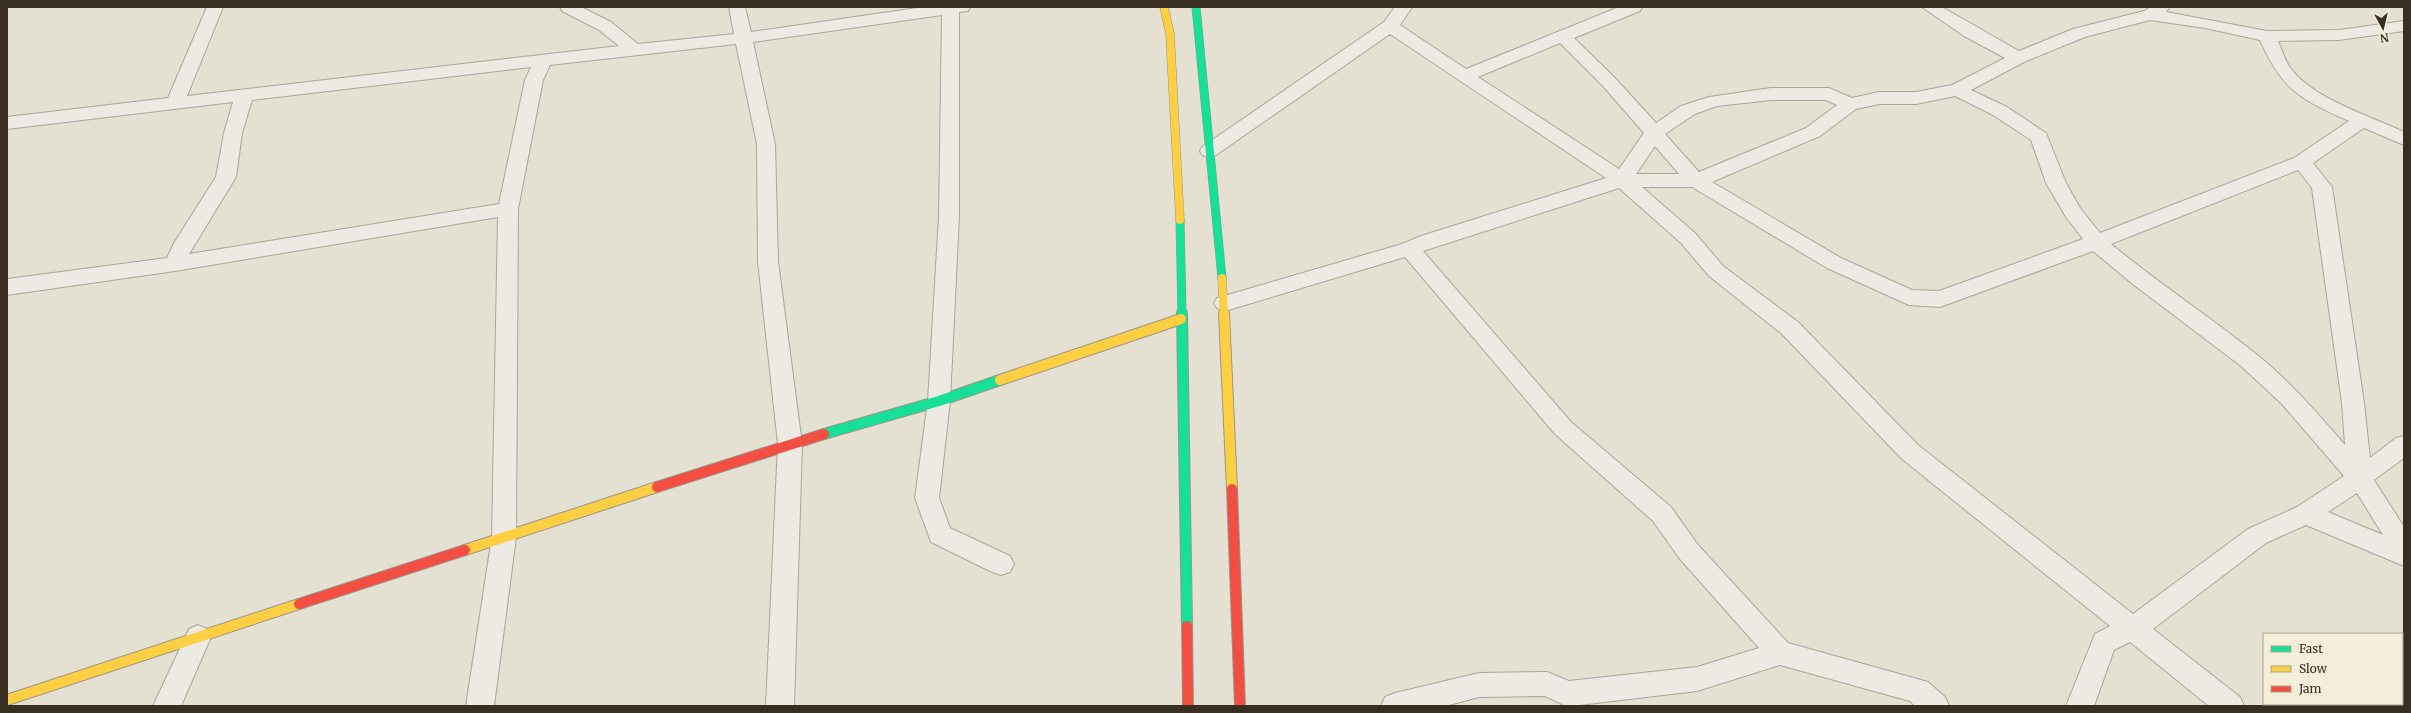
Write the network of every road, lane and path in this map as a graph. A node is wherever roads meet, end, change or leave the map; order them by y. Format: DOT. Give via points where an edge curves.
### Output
graph roads {
  1 [pos="215,7"];
  2 [pos="568,7"];
  3 [pos="737,7"];
  4 [pos="1164,7"];
  5 [pos="1196,7"];
  6 [pos="1404,7"];
  7 [pos="1634,7"];
  8 [pos="1930,7"];
  9 [pos="956,8"];
  10 [pos="2156,11"];
  11 [pos="1390,26"];
  12 [pos="2404,26"];
  13 [pos="2267,36"];
  14 [pos="1563,37"];
  15 [pos="742,38"];
  16 [pos="634,50"];
  17 [pos="2018,58"];
  18 [pos="543,61"];
  19 [pos="1464,76"];
  20 [pos="1957,90"];
  21 [pos="245,94"];
  22 [pos="176,102"];
  23 [pos="1850,104"];
  24 [pos="2362,121"];
  25 [pos="7,124"];
  26 [pos="1653,134"];
  27 [pos="2404,139"];
  28 [pos="1209,150"];
  29 [pos="2301,162"];
  30 [pos="1622,180"];
  31 [pos="1696,181"];
  32 [pos="508,209"];
  33 [pos="2096,242"];
  34 [pos="1410,248"];
  35 [pos="175,264"];
  36 [pos="7,287"];
  37 [pos="1225,303"];
  38 [pos="1181,319"];
  39 [pos="939,401"];
  40 [pos="790,444"];
  41 [pos="2404,445"];
  42 [pos="2360,478"];
  43 [pos="2306,514"];
  44 [pos="504,536"];
  45 [pos="2404,548"];
  46 [pos="2404,555"];
  47 [pos="1001,564"];
  48 [pos="2134,628"];
  49 [pos="198,636"];
  50 [pos="1780,653"];
  51 [pos="7,700"];
  52 [pos="1570,700"];
  53 [pos="167,706"];
  54 [pos="480,706"];
  55 [pos="780,706"];
  56 [pos="1188,706"];
  57 [pos="1240,706"];
  58 [pos="1396,706"];
  59 [pos="1935,706"];
  60 [pos="2080,706"];
  61 [pos="2230,706"];
  1 -- 22 [label="street"];
  2 -- 16 [label="street" via="605,26"];
  3 -- 15 [label="street"];
  4 -- 38 [label="main road" via="1170,34 1182,268"];
  5 -- 28 [label="main road"];
  6 -- 11 [label="street"];
  7 -- 14 [label="street"];
  8 -- 17 [label="street"];
  9 -- 15 [label="street"];
  9 -- 39 [label="street"];
  10 -- 13 [label="street"];
  10 -- 17 [label="street" via="2079,33"];
  11 -- 19 [label="street"];
  11 -- 28 [label="street"];
  12 -- 13 [label="street" via="2339,35"];
  13 -- 24 [label="street" via="2286,74 2303,89"];
  14 -- 19 [label="street"];
  14 -- 26 [label="street" via="1608,81"];
  15 -- 16 [label="street" via="710,44"];
  15 -- 40 [label="street" via="766,144 768,262"];
  16 -- 18 [label="street"];
  17 -- 20 [label="street"];
  18 -- 21 [label="street"];
  18 -- 32 [label="street" via="534,80"];
  19 -- 30 [label="street"];
  20 -- 23 [label="street" via="1916,98 1879,98"];
  20 -- 33 [label="street" via="2000,112 2039,138 2056,183 2073,212"];
  21 -- 22 [label="street"];
  21 -- 35 [label="street" via="234,133 226,177 181,248"];
  22 -- 25 [label="street"];
  23 -- 26 [label="street" via="1829,94 1771,94 1715,101 1688,110"];
  23 -- 31 [label="street" via="1802,138"];
  24 -- 27 [label="street"];
  24 -- 29 [label="street"];
  26 -- 30 [label="street"];
  26 -- 31 [label="street"];
  28 -- 37 [label="main road"];
  29 -- 33 [label="street"];
  29 -- 42 [label="street" via="2322,187 2353,403"];
  30 -- 31 [label="street"];
  30 -- 34 [label="street"];
  30 -- 48 [label="street" via="1688,238 1716,271 1790,328 1910,452"];
  31 -- 33 [label="street" via="1834,263 1909,297 1940,299"];
  32 -- 35 [label="street"];
  32 -- 44 [label="street"];
  33 -- 42 [label="street" via="2249,360 2289,397"];
  34 -- 37 [label="street"];
  34 -- 50 [label="street" via="1563,428 1662,514 1689,552"];
  35 -- 36 [label="street"];
  37 -- 57 [label="main road"];
  38 -- 39 [label="main road"];
  38 -- 56 [label="main road"];
  39 -- 40 [label="main road"];
  39 -- 47 [label="street" via="927,498 940,535"];
  40 -- 44 [label="main road"];
  40 -- 55 [label="street"];
  41 -- 42 [label="street"];
  42 -- 43 [label="street"];
  42 -- 45 [label="street"];
  43 -- 46 [label="street"];
  43 -- 48 [label="street" via="2256,536"];
  44 -- 49 [label="main road"];
  44 -- 54 [label="street"];
  48 -- 60 [label="street" via="2104,642"];
  48 -- 61 [label="street"];
  49 -- 51 [label="main road"];
  49 -- 53 [label="street"];
  50 -- 52 [label="street" via="1697,679"];
  50 -- 59 [label="street" via="1918,691"];
  52 -- 58 [label="street" via="1547,684 1479,685"];
}
